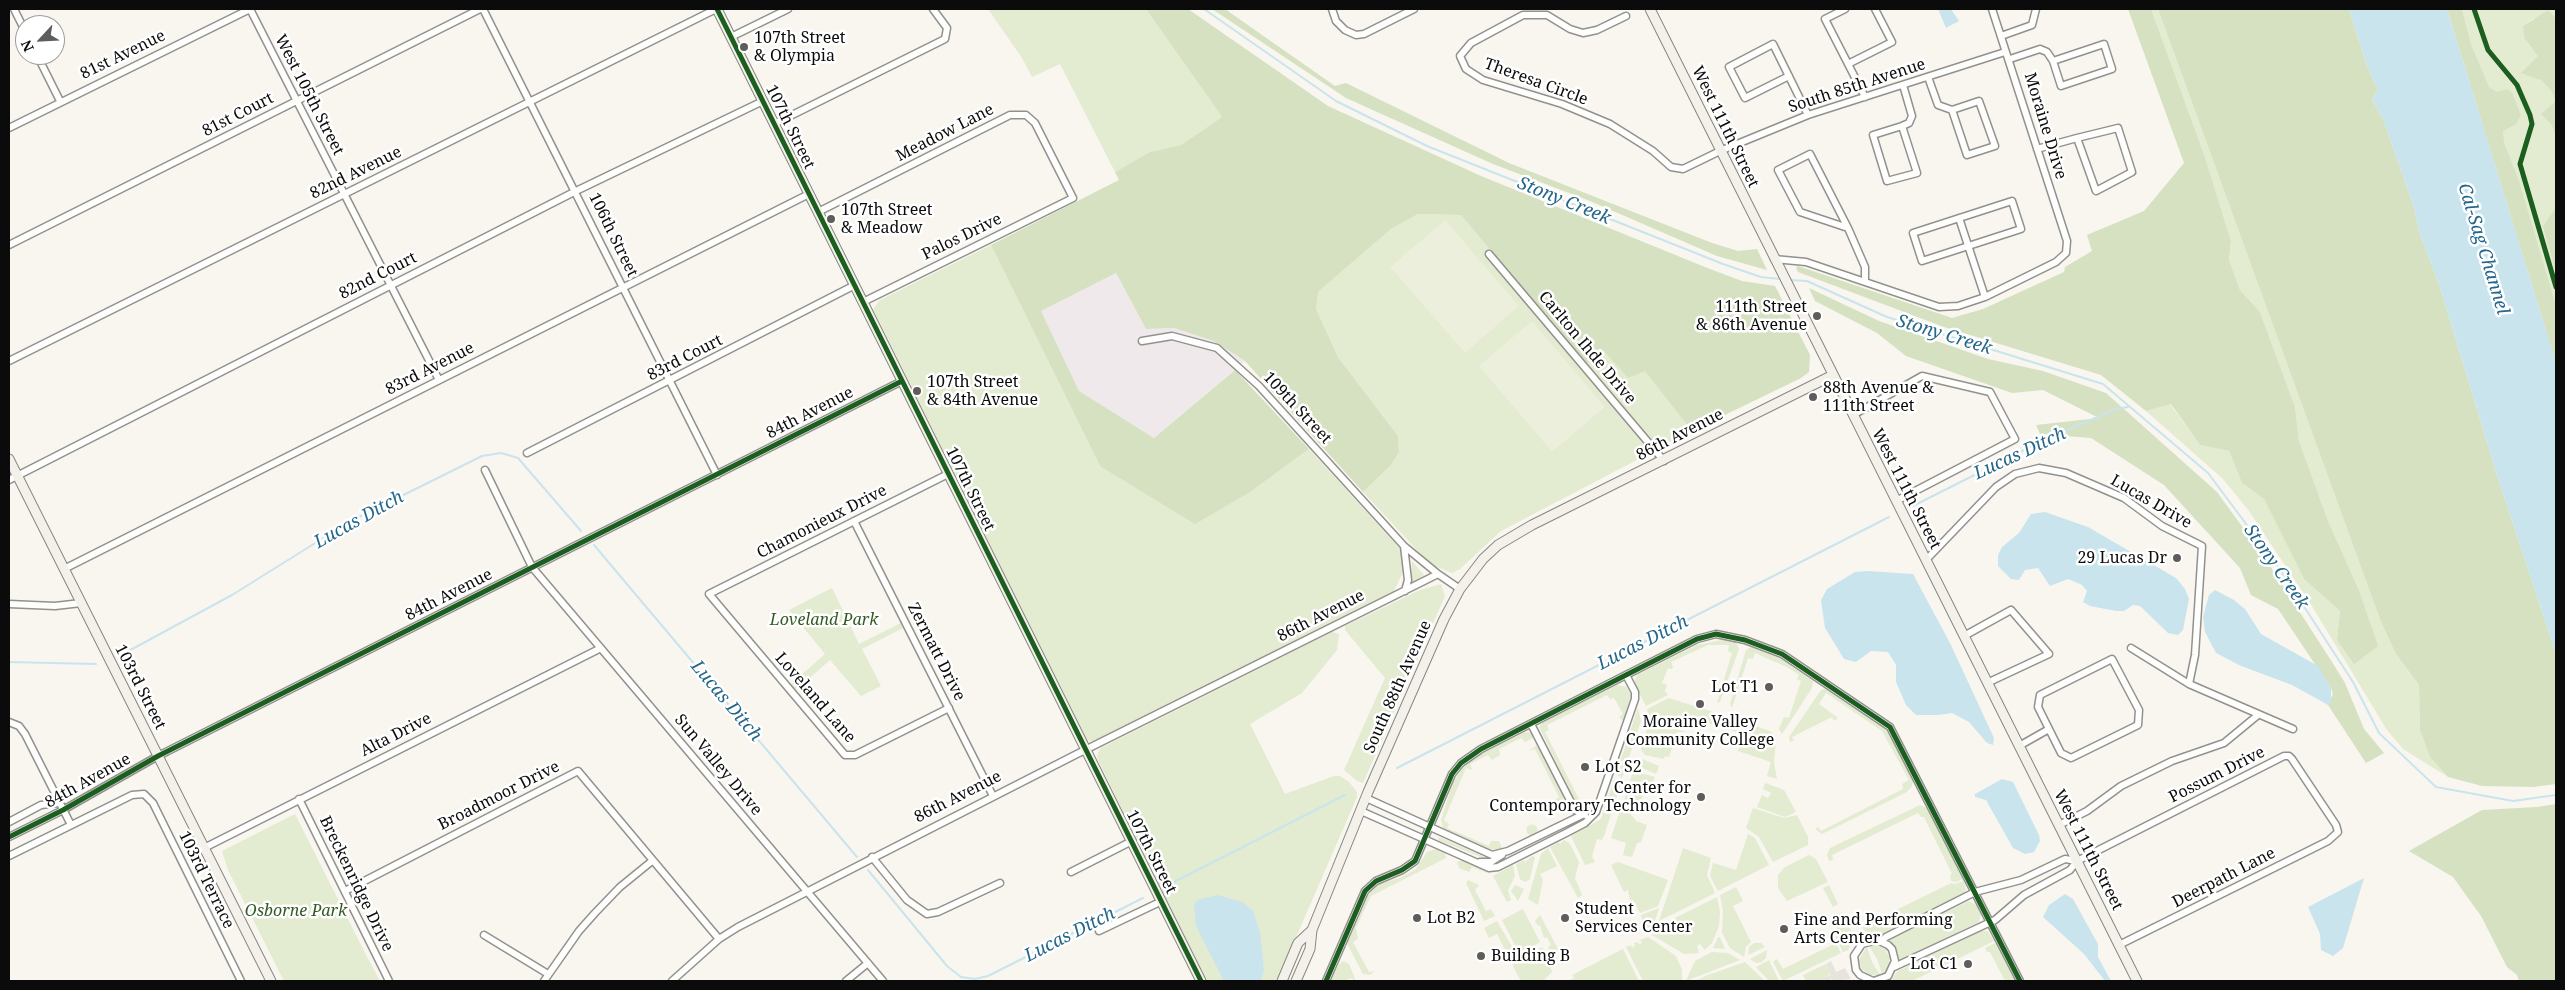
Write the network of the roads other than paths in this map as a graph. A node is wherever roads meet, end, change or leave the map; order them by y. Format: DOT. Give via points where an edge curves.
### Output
graph roads {
  1 [pos="250,9"];
  2 [pos="482,9"];
  3 [pos="716,9"];
  4 [pos="788,9"];
  5 [pos="933,9"];
  6 [pos="1332,9"];
  7 [pos="1414,9"];
  8 [pos="1650,9"];
  9 [pos="1845,9"];
  10 [pos="1875,9"];
  11 [pos="1992,9"];
  12 [pos="2036,9"];
  13 [pos="1626,16"];
  14 [pos="2001,36"];
  15 [pos="731,37"];
  16 [pos="2005,52"];
  17 [pos="2010,59"];
  18 [pos="2053,61"];
  19 [pos="1848,64"];
  20 [pos="42,65"];
  21 [pos="1789,76"];
  22 [pos="1928,77"];
  23 [pos="1903,85"];
  24 [pos="1865,97"];
  25 [pos="60,101"];
  26 [pos="763,101"];
  27 [pos="297,102"];
  28 [pos="532,102"];
  29 [pos="1952,110"];
  30 [pos="1808,115"];
  31 [pos="774,124"];
  32 [pos="1902,126"];
  33 [pos="9,128"];
  34 [pos="2077,138"];
  35 [pos="2036,149"];
  36 [pos="1720,151"];
  37 [pos="576,191"];
  38 [pos="809,194"];
  39 [pos="344,195"];
  40 [pos="1073,198"];
  41 [pos="818,212"];
  42 [pos="1959,218"];
  43 [pos="1848,228"];
  44 [pos="9,245"];
  45 [pos="1969,246"];
  46 [pos="1489,254"];
  47 [pos="1774,259"];
  48 [pos="1865,280"];
  49 [pos="391,285"];
  50 [pos="855,285"];
  51 [pos="623,288"];
  52 [pos="1985,297"];
  53 [pos="863,302"];
  54 [pos="1142,341"];
  55 [pos="9,361"];
  56 [pos="1833,375"];
  57 [pos="439,380"];
  58 [pos="670,381"];
  59 [pos="902,381"];
  60 [pos="1852,415"];
  61 [pos="527,452"];
  62 [pos="9,459"];
  63 [pos="1664,461"];
  64 [pos="485,470"];
  65 [pos="948,474"];
  66 [pos="717,475"];
  67 [pos="13,478"];
  68 [pos="1896,501"];
  69 [pos="854,521"];
  70 [pos="1404,546"];
  71 [pos="1926,560"];
  72 [pos="532,568"];
  73 [pos="64,569"];
  74 [pos="1438,574"];
  75 [pos="1460,589"];
  76 [pos="1405,591"];
  77 [pos="709,594"];
  78 [pos="9,604"];
  79 [pos="81,604"];
  80 [pos="1964,636"];
  81 [pos="601,648"];
  82 [pos="2131,648"];
  83 [pos="1626,675"];
  84 [pos="1987,683"];
  85 [pos="2189,684"];
  86 [pos="949,708"];
  87 [pos="2258,715"];
  88 [pos="9,722"];
  89 [pos="1531,724"];
  90 [pos="2049,729"];
  91 [pos="2293,730"];
  92 [pos="2019,746"];
  93 [pos="1086,750"];
  94 [pos="158,756"];
  95 [pos="993,796"];
  96 [pos="1366,798"];
  97 [pos="299,799"];
  98 [pos="59,803"];
  99 [pos="63,810"];
  100 [pos="1361,811"];
  101 [pos="1582,815"];
  102 [pos="1592,815"];
  103 [pos="9,822"];
  104 [pos="71,825"];
  105 [pos="2059,825"];
  106 [pos="1429,828"];
  107 [pos="2338,832"];
  108 [pos="9,837"];
  109 [pos="1424,839"];
  110 [pos="1132,841"];
  111 [pos="204,848"];
  112 [pos="1504,853"];
  113 [pos="9,856"];
  114 [pos="872,857"];
  115 [pos="2077,860"];
  116 [pos="652,861"];
  117 [pos="1476,862"];
  118 [pos="1071,872"];
  119 [pos="1000,883"];
  120 [pos="345,892"];
  121 [pos="807,892"];
  122 [pos="1975,892"];
  123 [pos="1162,901"];
  124 [pos="1991,922"];
  125 [pos="1312,930"];
  126 [pos="1099,931"];
  127 [pos="484,935"];
  128 [pos="718,939"];
  129 [pos="1882,942"];
  130 [pos="2119,945"];
  131 [pos="868,963"];
  132 [pos="1894,967"];
  133 [pos="548,974"];
  134 [pos="241,981"];
  135 [pos="271,981"];
  136 [pos="389,981"];
  137 [pos="544,981"];
  138 [pos="672,981"];
  139 [pos="846,981"];
  140 [pos="883,981"];
  141 [pos="1201,981"];
  142 [pos="1282,981"];
  143 [pos="1296,981"];
  144 [pos="1326,981"];
  145 [pos="1873,981"];
  146 [pos="2020,981"];
  147 [pos="2137,981"];
  1 -- 25 [label="street, 81st Avenue"];
  1 -- 27 [label="street, West 105th Street"];
  2 -- 27 [label="street, 81st Court"];
  2 -- 28 [label="street, 106th Street"];
  3 -- 15 [label="street, 107th Street"];
  3 -- 28 [label="street, 82nd Avenue"];
  4 -- 15 [label="street"];
  5 -- 31 [label="street" via="947,28 945,39"];
  6 -- 7 [label="street" via="1336,21 1356,35"];
  8 -- 36 [label="street, West 111th Street"];
  9 -- 19 [label="street" via="1825,18"];
  10 -- 19 [label="street" via="1892,42"];
  11 -- 14 [label="street, Moraine Drive"];
  12 -- 14 [label="street" via="2032,25"];
  13 -- 36 [label="street, Theresa Circle" via="1583,33 1547,15 1523,15 1471,42 1460,56 1466,69 1483,80 1562,104 1610,124 1653,151 1670,167 1683,169"];
  14 -- 16 [label="street, Moraine Drive"];
  15 -- 26 [label="street, 107th Street"];
  16 -- 17 [label="street, Moraine Drive"];
  16 -- 22 [label="street, South 85th Avenue"];
  17 -- 18 [label="street" via="2040,49 2047,52"];
  17 -- 35 [label="street, Moraine Drive"];
  18 -- 18 [label="street" via="2104,44 2112,69 2061,86"];
  19 -- 24 [label="street"];
  20 -- 25 [label="street"];
  21 -- 21 [label="street" via="1744,98 1729,67 1773,44"];
  21 -- 30 [label="street"];
  22 -- 23 [label="street, South 85th Avenue"];
  22 -- 29 [label="street" via="1938,106"];
  23 -- 24 [label="street, South 85th Avenue"];
  23 -- 32 [label="street" via="1912,116"];
  24 -- 30 [label="street, South 85th Avenue"];
  25 -- 33 [label="street, 81st Avenue"];
  26 -- 31 [label="street, 107th Street"];
  26 -- 37 [label="street, 82nd Court"];
  27 -- 39 [label="street, West 105th Street"];
  27 -- 44 [label="street, 81st Court"];
  28 -- 37 [label="street, 106th Street"];
  28 -- 39 [label="street, 82nd Avenue"];
  29 -- 29 [label="street" via="1967,155 1995,146 1979,101"];
  30 -- 36 [label="street, South 85th Avenue"];
  31 -- 38 [label="street, 107th Street"];
  32 -- 32 [label="street" via="1917,173 1887,181 1873,135"];
  34 -- 34 [label="street" via="2118,128 2132,172 2096,191"];
  34 -- 35 [label="street"];
  35 -- 52 [label="street, Moraine Drive" via="2067,241 2066,253 2056,262"];
  36 -- 47 [label="street, West 111th Street"];
  37 -- 49 [label="street, 82nd Court"];
  37 -- 51 [label="street, 106th Street"];
  38 -- 41 [label="street, 107th Street"];
  38 -- 51 [label="street, 83rd Avenue"];
  39 -- 49 [label="street, West 105th Street"];
  39 -- 55 [label="street, 82nd Avenue"];
  40 -- 41 [label="street, Meadow Lane" via="1035,123 1026,115 1010,115"];
  40 -- 53 [label="street, Palos Drive"];
  41 -- 50 [label="street, 107th Street"];
  42 -- 45 [label="street"];
  42 -- 45 [label="street" via="1913,233 1922,261"];
  42 -- 45 [label="street" via="2012,201 2021,229"];
  43 -- 43 [label="street" via="1810,154 1778,170 1800,212"];
  43 -- 48 [label="street" via="1865,266"];
  45 -- 52 [label="street"];
  46 -- 63 [label="street, Carlton Ihde Drive"];
  47 -- 48 [label="street" via="1806,262"];
  47 -- 56 [label="street, West 111th Street"];
  48 -- 52 [label="street" via="1938,307 1958,306"];
  49 -- 57 [label="street, West 105th Street"];
  49 -- 67 [label="street, 82nd Court"];
  50 -- 53 [label="street, 107th Street"];
  50 -- 58 [label="street, 83rd Court"];
  51 -- 57 [label="street, 83rd Avenue"];
  51 -- 58 [label="street, 106th Street"];
  53 -- 59 [label="street, 107th Street"];
  54 -- 70 [label="street, 109th Street" via="1172,336 1216,348 1259,386"];
  56 -- 60 [label="street, West 111th Street"];
  56 -- 63 [label="street, 86th Avenue"];
  57 -- 73 [label="street, 83rd Avenue"];
  58 -- 61 [label="street, 83rd Court"];
  58 -- 66 [label="street, 106th Street"];
  59 -- 65 [label="street, 107th Street"];
  59 -- 66 [label="street, 84th Avenue"];
  60 -- 68 [label="street, West 111th Street"];
  60 -- 68 [label="street" via="1922,376 1990,392 2014,439"];
  62 -- 67 [label="street, 103rd Street"];
  63 -- 75 [label="street, 86th Avenue" via="1513,535 1484,559"];
  64 -- 72 [label="street"];
  65 -- 69 [label="street, Chamonieux Drive"];
  65 -- 93 [label="street, 107th Street"];
  66 -- 72 [label="street, 84th Avenue"];
  67 -- 73 [label="street, 103rd Street"];
  68 -- 71 [label="street, West 111th Street"];
  69 -- 77 [label="street, Chamonieux Drive"];
  69 -- 86 [label="street, Zermatt Drive"];
  70 -- 74 [label="street, 109th Street"];
  70 -- 76 [label="street" via="1408,580"];
  71 -- 80 [label="street, West 111th Street"];
  71 -- 85 [label="street, Lucas Drive" via="1996,487 2015,474 2039,468 2066,473 2124,498 2162,526 2202,546 2195,655"];
  72 -- 81 [label="street, Sun Valley Drive"];
  72 -- 94 [label="street, 84th Avenue"];
  73 -- 79 [label="street, 103rd Street"];
  74 -- 75 [label="street"];
  74 -- 76 [label="street, 86th Avenue"];
  75 -- 96 [label="street, South 88th Avenue"];
  76 -- 93 [label="street, 86th Avenue"];
  77 -- 86 [label="street, Loveland Lane" via="845,755 855,755"];
  78 -- 79 [label="street"];
  79 -- 94 [label="street, 103rd Street"];
  80 -- 84 [label="street, West 111th Street"];
  80 -- 84 [label="street" via="2011,610 2049,654"];
  81 -- 97 [label="street, Alta Drive"];
  81 -- 121 [label="street, Sun Valley Drive"];
  82 -- 85 [label="street"];
  83 -- 89 [label="street"];
  83 -- 102 [label="street" via="1635,692 1634,699 1596,812"];
  83 -- 122 [label="street" via="1697,639 1716,634 1745,640 1782,654 1890,727"];
  84 -- 92 [label="street, West 111th Street"];
  85 -- 87 [label="street"];
  86 -- 95 [label="street, Zermatt Drive"];
  87 -- 91 [label="street"];
  87 -- 105 [label="street" via="2224,743 2172,760 2120,786 2087,811"];
  88 -- 98 [label="street" via="19,726 25,734"];
  89 -- 101 [label="street" via="1576,810"];
  89 -- 106 [label="street" via="1461,763 1452,774"];
  90 -- 90 [label="street" via="2061,753 2071,758 2138,725 2139,710 2112,659 2040,695 2038,707"];
  90 -- 92 [label="street"];
  92 -- 105 [label="street, West 111th Street"];
  93 -- 95 [label="street, 86th Avenue"];
  93 -- 110 [label="street, 107th Street"];
  94 -- 99 [label="street, 84th Avenue"];
  94 -- 111 [label="street, 103rd Street"];
  95 -- 114 [label="street, 86th Avenue"];
  96 -- 100 [label="street, South 88th Avenue"];
  96 -- 106 [label="street"];
  97 -- 111 [label="street, Alta Drive"];
  97 -- 120 [label="street, Breckenridge Drive"];
  98 -- 99 [label="street"];
  98 -- 103 [label="street, 84th Avenue" via="41,805"];
  99 -- 104 [label="street"];
  99 -- 108 [label="street, 84th Avenue"];
  100 -- 109 [label="street"];
  100 -- 125 [label="street"];
  101 -- 102 [label="street"];
  101 -- 112 [label="street"];
  102 -- 117 [label="street" via="1585,822 1498,867 1489,868"];
  104 -- 113 [label="street"];
  104 -- 134 [label="street, 103rd Terrace" via="132,794 144,794 153,803"];
  105 -- 115 [label="street, West 111th Street"];
  106 -- 109 [label="street"];
  106 -- 112 [label="street" via="1492,855"];
  107 -- 115 [label="street, Possum Drive" via="2289,756"];
  107 -- 130 [label="street, Deerpath Lane" via="2322,844"];
  109 -- 117 [label="street"];
  109 -- 144 [label="street" via="1412,864 1376,881 1365,891"];
  110 -- 118 [label="street"];
  110 -- 123 [label="street, 107th Street"];
  111 -- 135 [label="street, 103rd Street"];
  112 -- 117 [label="street" via="1491,862"];
  114 -- 119 [label="street" via="907,900 927,914"];
  114 -- 121 [label="street, 86th Avenue"];
  115 -- 122 [label="street" via="2064,859 2021,880"];
  115 -- 124 [label="street" via="2070,870 2024,895"];
  115 -- 130 [label="street, West 111th Street"];
  116 -- 120 [label="street, Broadmoor Drive" via="578,771"];
  116 -- 128 [label="street, Broadmoor Drive"];
  116 -- 133 [label="street" via="595,913"];
  120 -- 136 [label="street, Breckenridge Drive"];
  121 -- 128 [label="street, 86th Avenue"];
  121 -- 131 [label="street, Sun Valley Drive"];
  122 -- 124 [label="street"];
  122 -- 129 [label="street" via="1886,937"];
  123 -- 126 [label="street"];
  123 -- 141 [label="street, 107th Street"];
  124 -- 132 [label="street"];
  124 -- 146 [label="street"];
  125 -- 142 [label="street" via="1298,943"];
  125 -- 143 [label="street" via="1310,949"];
  127 -- 133 [label="street"];
  128 -- 138 [label="street, 86th Avenue"];
  129 -- 132 [label="street" via="1894,955"];
  129 -- 145 [label="street" via="1866,942 1854,956 1856,970"];
  130 -- 147 [label="street, West 111th Street"];
  131 -- 139 [label="street"];
  131 -- 140 [label="street, Sun Valley Drive"];
  132 -- 145 [label="street" via="1884,979"];
  133 -- 137 [label="street"];
}
